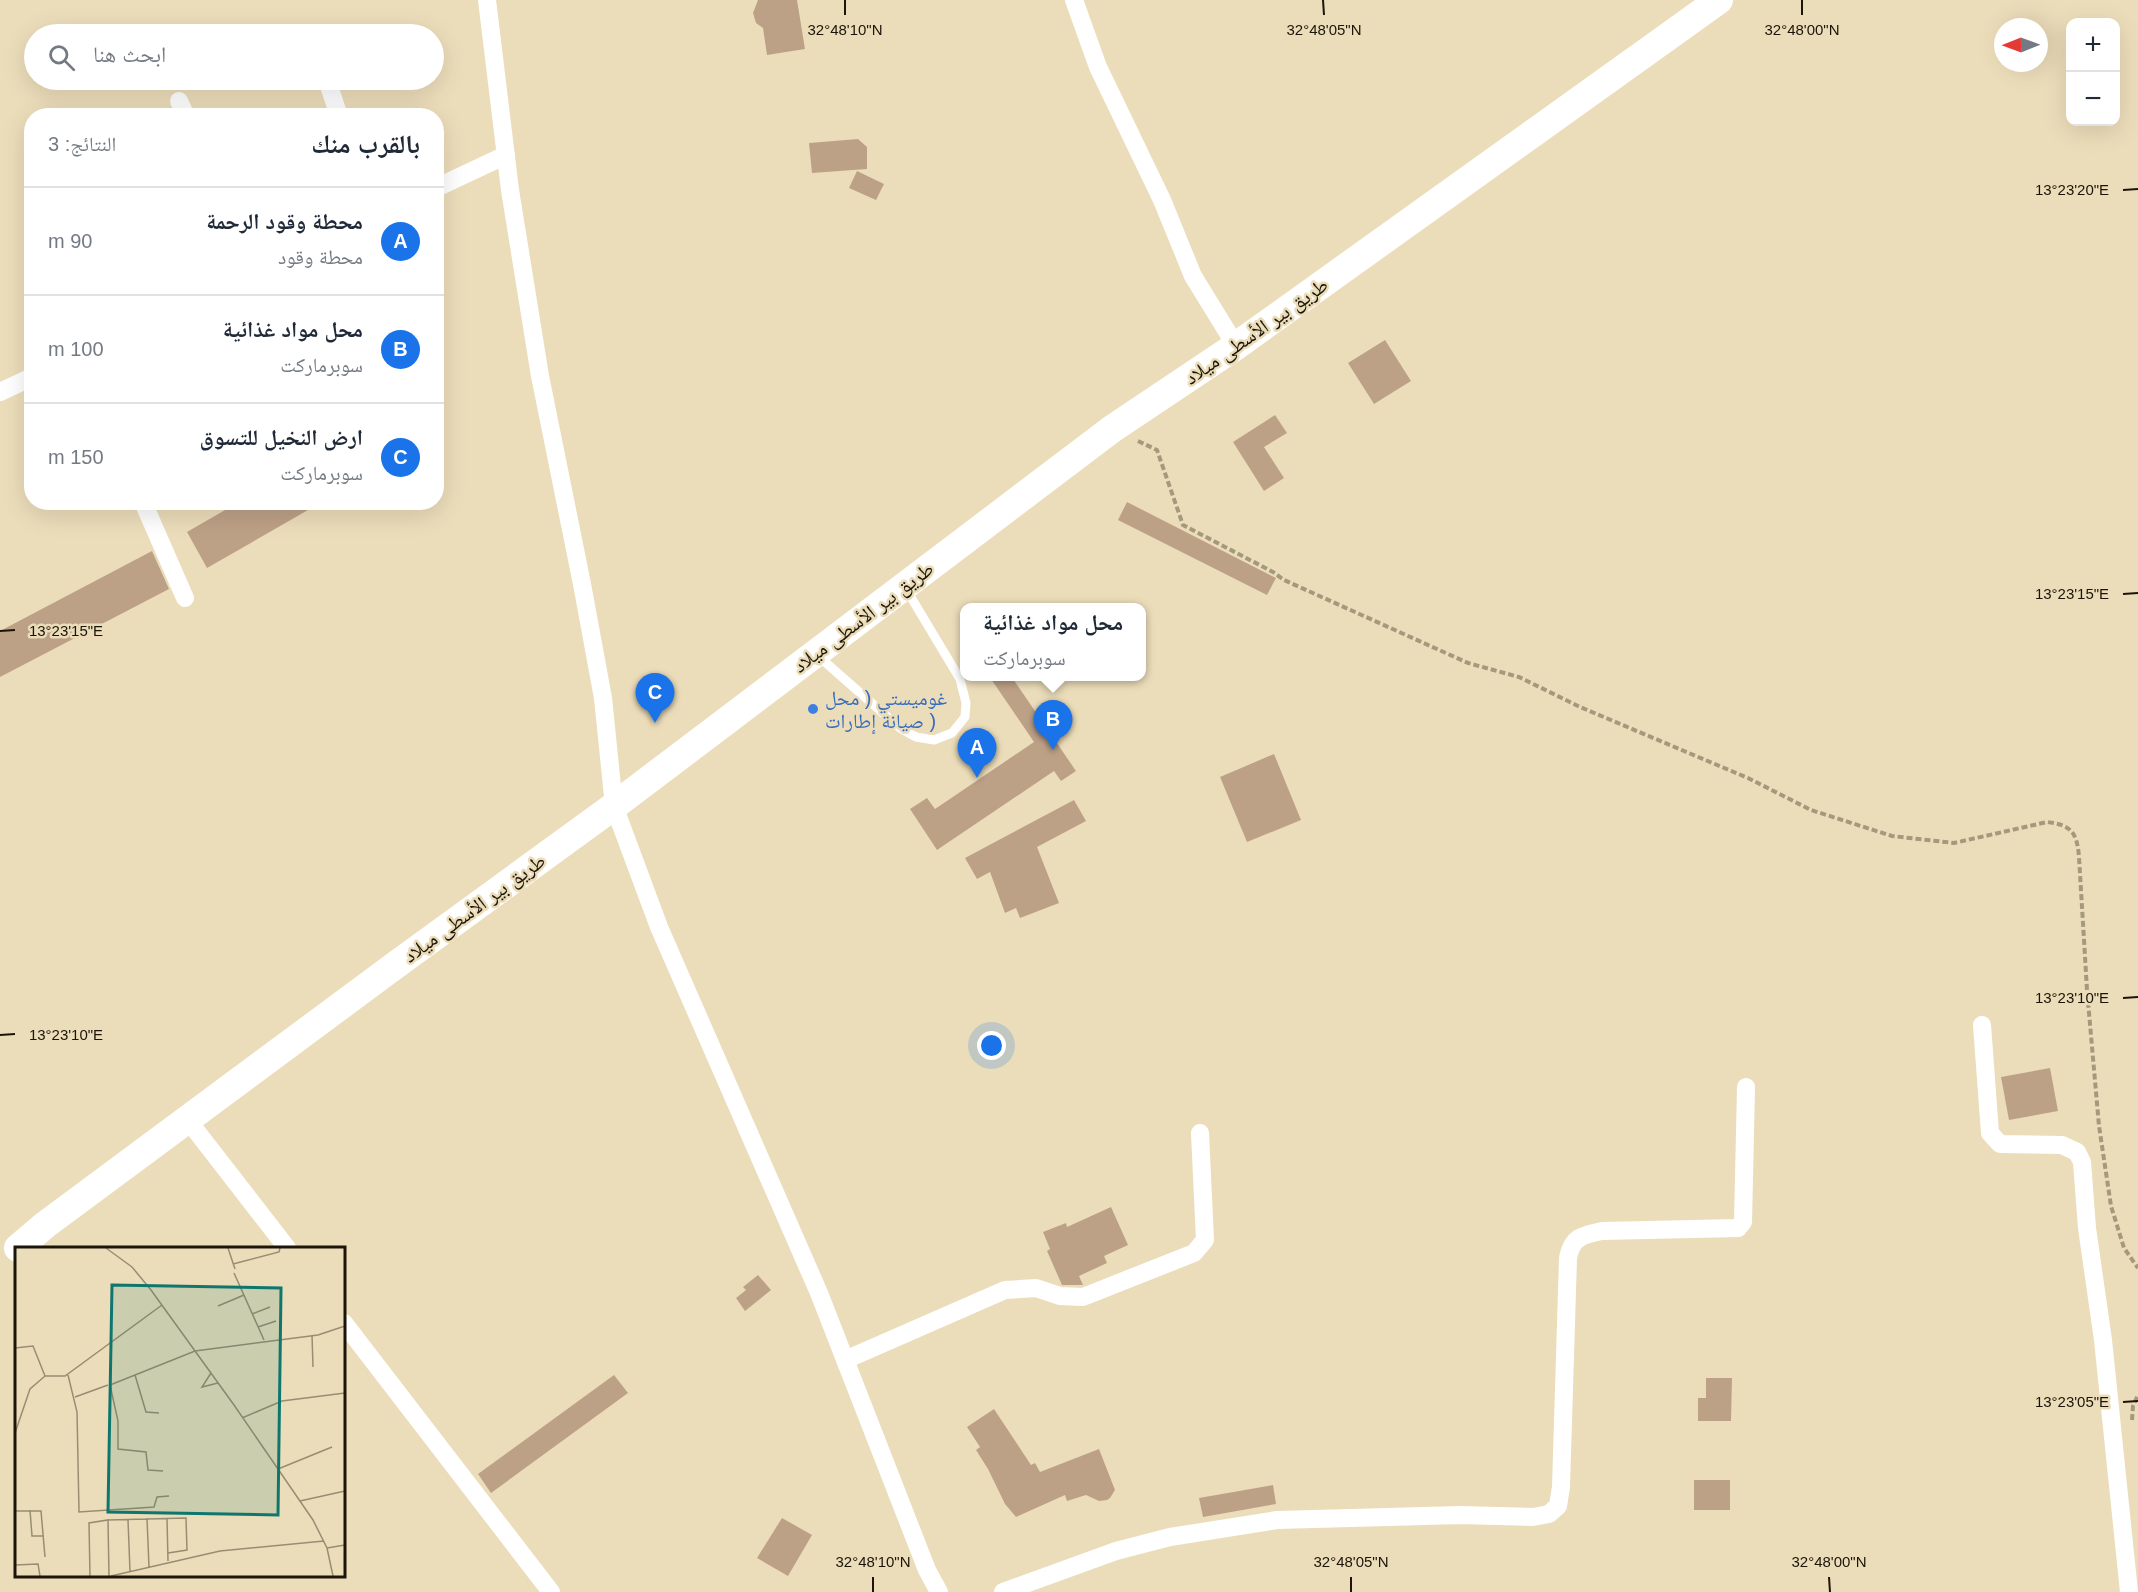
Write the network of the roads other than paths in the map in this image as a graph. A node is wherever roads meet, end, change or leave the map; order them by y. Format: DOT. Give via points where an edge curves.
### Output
graph roads {
  1 [pos="487,0"];
  2 [pos="1074,0"];
  3 [pos="1712,2"];
  4 [pos="330,90"];
  5 [pos="336,108"];
  6 [pos="506,156"];
  7 [pos="444,184"];
  8 [pos="1236,346"];
  9 [pos="24,381"];
  10 [pos="0,392"];
  11 [pos="146,510"];
  12 [pos="904,586"];
  13 [pos="185,598"];
  14 [pos="816,653"];
  15 [pos="960,679"];
  16 [pos="961,681"];
  17 [pos="614,806"];
  18 [pos="1982,1025"];
  19 [pos="1746,1087"];
  20 [pos="187,1119"];
  21 [pos="1200,1133"];
  22 [pos="19,1247"];
  23 [pos="286,1247"];
  24 [pos="15,1251"];
  25 [pos="0,1264"];
  26 [pos="345,1324"];
  27 [pos="845,1360"];
  28 [pos="551,1592"];
  29 [pos="939,1592"];
  30 [pos="1003,1592"];
  31 [pos="2129,1592"];
  1 -- 6 [label="street"];
  2 -- 8 [label="street" via="1098,67 1162,200 1193,276"];
  3 -- 8 [label="main road, طريق بير الأسطى ميلاد"];
  4 -- 5 [label="street"];
  6 -- 7 [label="street"];
  6 -- 17 [label="street" via="540,376 603,698"];
  8 -- 12 [label="main road, طريق بير الأسطى ميلاد" via="1113,429"];
  9 -- 10 [label="street"];
  11 -- 13 [label="street"];
  12 -- 14 [label="main road, طريق بير الأسطى ميلاد"];
  12 -- 15 [label="lane"];
  14 -- 16 [label="lane" via="900,728 916,737 934,740 952,733 965,717"];
  14 -- 17 [label="main road, طريق بير الأسطى ميلاد"];
  17 -- 20 [label="main road, طريق بير الأسطى ميلاد"];
  17 -- 27 [label="street" via="659,927"];
  18 -- 31 [label="street" via="1990,1133 2000,1144 2062,1145 2077,1152 2082,1162"];
  19 -- 30 [label="street" via="1743,1222 1738,1228 1602,1231 1583,1235 1571,1245 1561,1487 1558,1506 1549,1514 1277,1520 1170,1537 1116,1551"];
  20 -- 22 [label="main road, طريق بير الأسطى ميلاد"];
  20 -- 23 [label="street"];
  21 -- 27 [label="street" via="1205,1240 1194,1253 1083,1297 1060,1296 1036,1288 1005,1290"];
  24 -- 25 [label="main road, طريق بير الأسطى ميلاد"];
  26 -- 28 [label="street"];
  27 -- 29 [label="street"];
}
